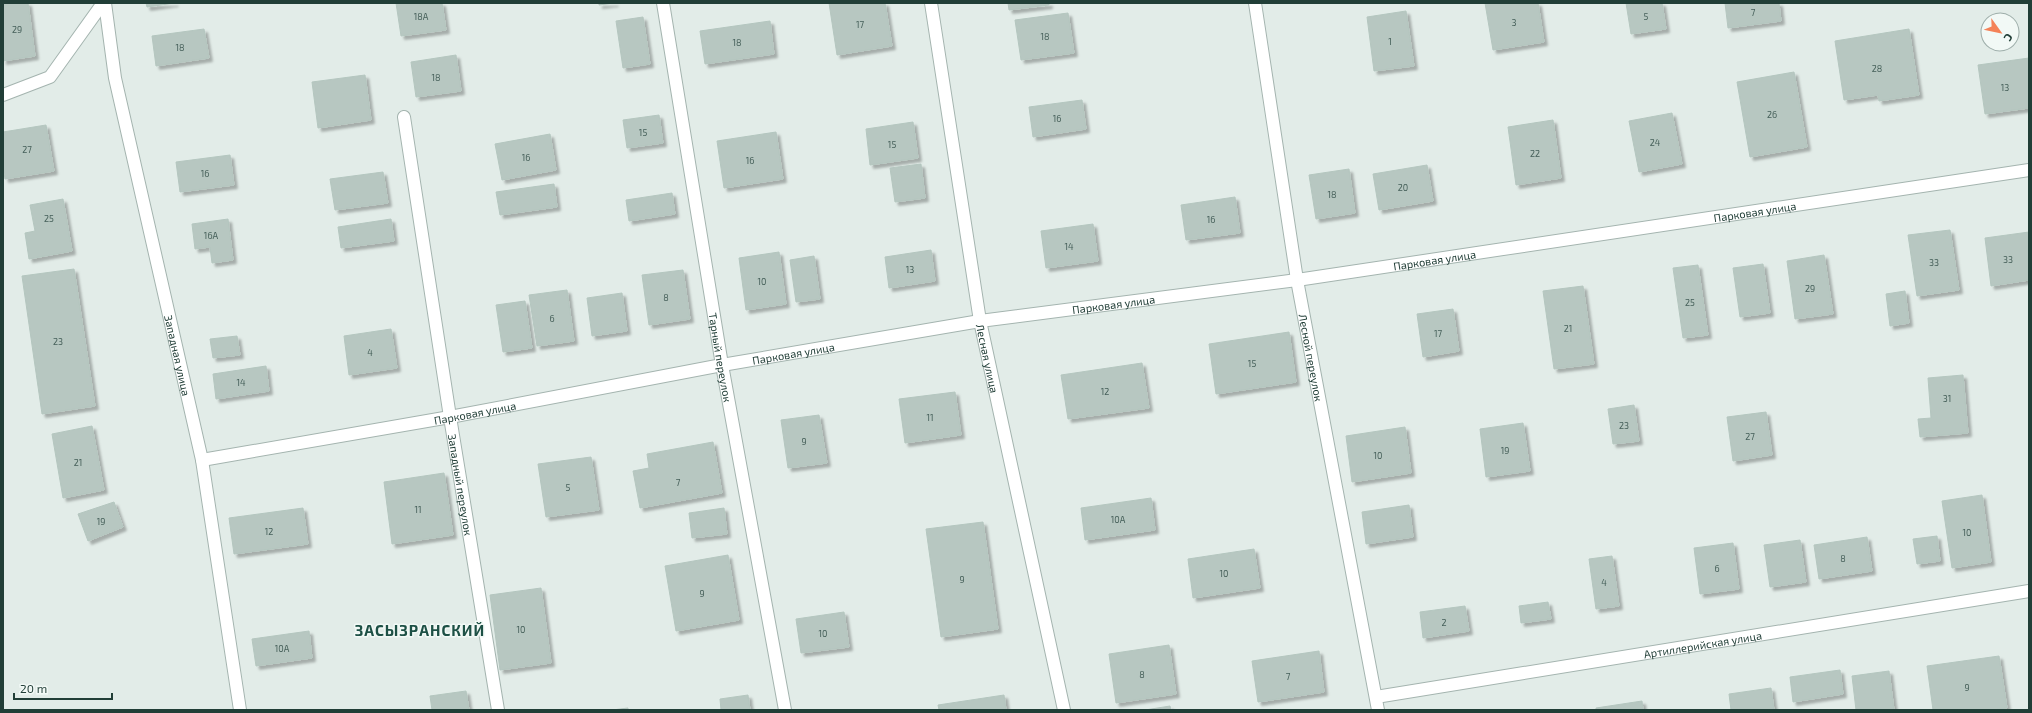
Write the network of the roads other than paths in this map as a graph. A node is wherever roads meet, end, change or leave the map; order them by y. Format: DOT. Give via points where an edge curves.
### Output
graph roads {
  1 [pos="104,3"];
  2 [pos="663,3"];
  3 [pos="931,3"];
  4 [pos="1254,3"];
  5 [pos="3,95"];
  6 [pos="404,117"];
  7 [pos="2029,170"];
  8 [pos="1297,280"];
  9 [pos="980,321"];
  10 [pos="722,365"];
  11 [pos="450,417"];
  12 [pos="202,460"];
  13 [pos="2029,591"];
  14 [pos="1376,697"];
  15 [pos="240,710"];
  16 [pos="498,710"];
  17 [pos="785,710"];
  18 [pos="1064,710"];
  19 [pos="1378,710"];
  1 -- 5 [label="street" via="50,78"];
  1 -- 12 [label="street, Западная улица" via="115,78"];
  2 -- 10 [label="street, Тарный переулок"];
  3 -- 9 [label="street, Лесная улица"];
  4 -- 8 [label="street, Лесной переулок"];
  6 -- 11 [label="street, Западный переулок"];
  7 -- 8 [label="street, Парковая улица"];
  8 -- 9 [label="street, Парковая улица"];
  8 -- 14 [label="street, Лесной переулок"];
  9 -- 10 [label="street, Парковая улица"];
  9 -- 18 [label="street, Лесная улица"];
  10 -- 11 [label="street, Парковая улица"];
  10 -- 17 [label="street, Тарный переулок"];
  11 -- 12 [label="street, Парковая улица"];
  11 -- 16 [label="street, Западный переулок"];
  12 -- 15 [label="street, Западная улица"];
  13 -- 14 [label="street, Артиллерийская улица"];
  14 -- 19 [label="street, Лесной переулок"];
}
